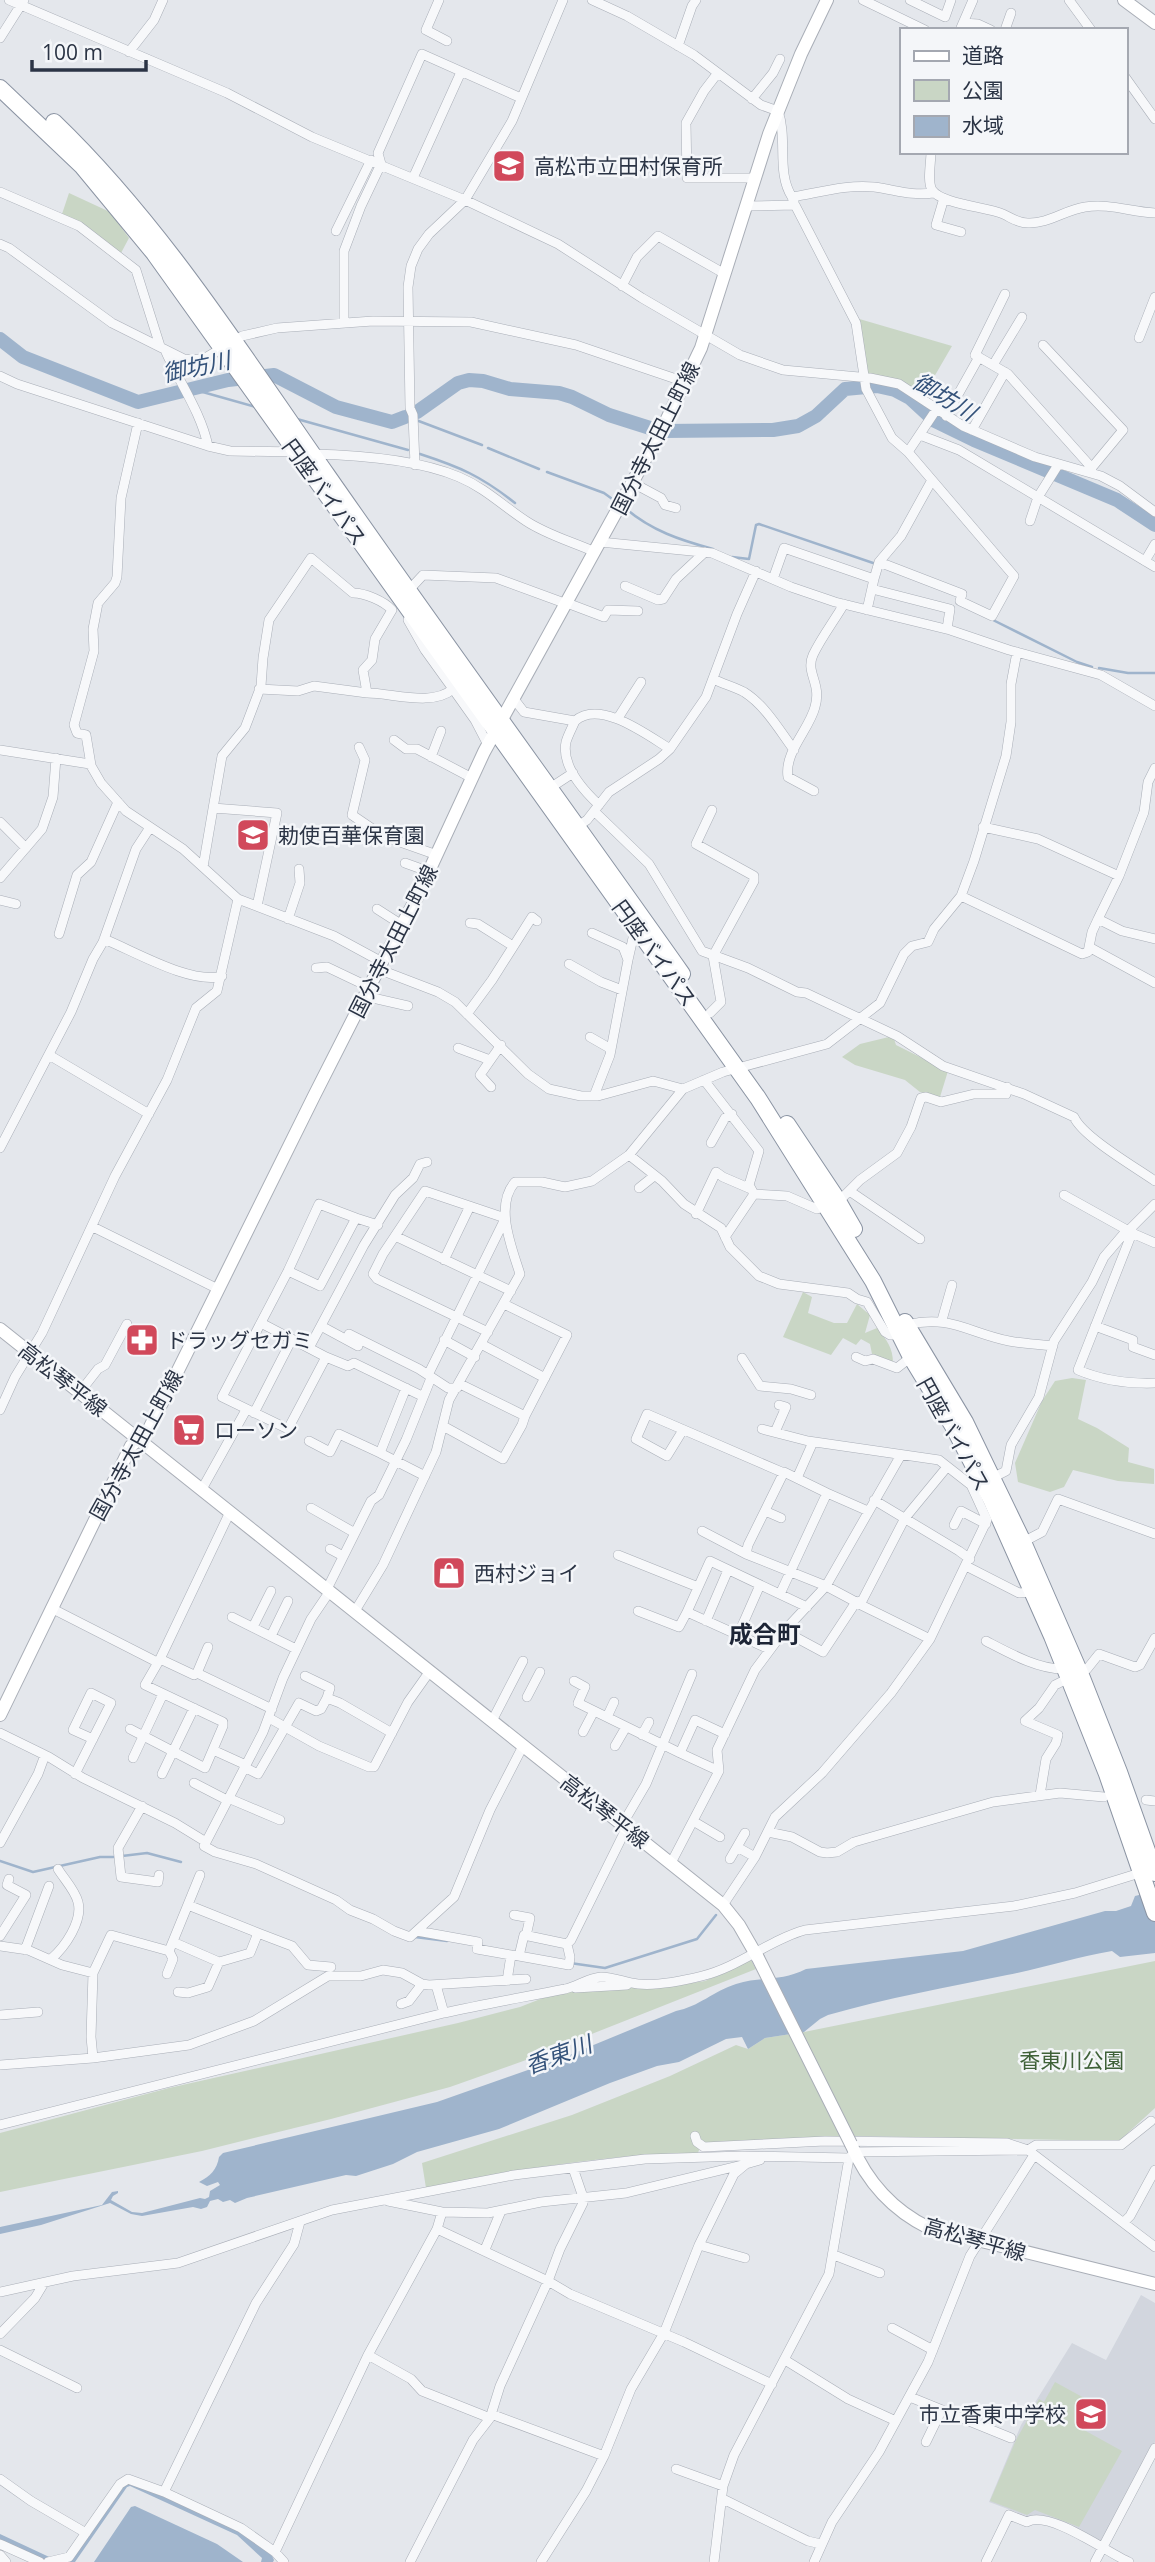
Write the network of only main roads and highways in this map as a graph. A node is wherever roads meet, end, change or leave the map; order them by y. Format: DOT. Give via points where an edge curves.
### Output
graph roads {
  1 [pos="827,0"];
  2 [pos="1124,0"];
  3 [pos="1155,23"];
  4 [pos="0,74"];
  5 [pos="0,88"];
  6 [pos="228,344"];
  7 [pos="299,453"];
  8 [pos="495,732"];
  9 [pos="742,1067"];
  10 [pos="0,1329"];
  11 [pos="903,1330"];
  12 [pos="139,1439"];
  13 [pos="982,1482"];
  14 [pos="1071,1673"];
  15 [pos="0,1715"];
  16 [pos="1150,1873"];
  17 [pos="1155,1913"];
  18 [pos="1155,2284"];
  1 -- 8 [label="main road, 国分寺太田上町線" via="778,111 706,334 685,383"];
  2 -- 3 [label="main road"];
  4 -- 6 [label="highway, 円座バイパス" via="90,157 137,213"];
  5 -- 6 [label="highway, 円座バイパス" via="48,131 129,220"];
  6 -- 7 [label="highway, 円座バイパス"];
  7 -- 8 [label="highway, 円座バイパス"];
  7 -- 8 [label="highway, 円座バイパス" via="409,590"];
  8 -- 9 [label="highway, 円座バイパス"];
  8 -- 9 [label="highway, 円座バイパス" via="550,788 710,1013"];
  8 -- 12 [label="main road, 国分寺太田上町線" via="430,872 148,1431"];
  9 -- 11 [label="highway, 円座バイパス" via="839,1199 873,1281"];
  10 -- 12 [label="main road, 高松琴平線"];
  11 -- 13 [label="highway, 円座バイパス" via="911,1357"];
  11 -- 13 [label="highway, 円座バイパス" via="965,1422"];
  12 -- 15 [label="main road, 国分寺太田上町線" via="131,1446"];
  12 -- 18 [label="main road, 高松琴平線, bridge" via="723,1905 757,1956 852,2152 876,2188 901,2213 929,2228"];
  13 -- 14 [label="highway, 円座バイパス"];
  13 -- 14 [label="highway, 円座バイパス" via="1023,1542"];
  14 -- 16 [label="highway, 円座バイパス" via="1107,1774"];
  16 -- 17 [label="highway, 円座バイパス"];
}
